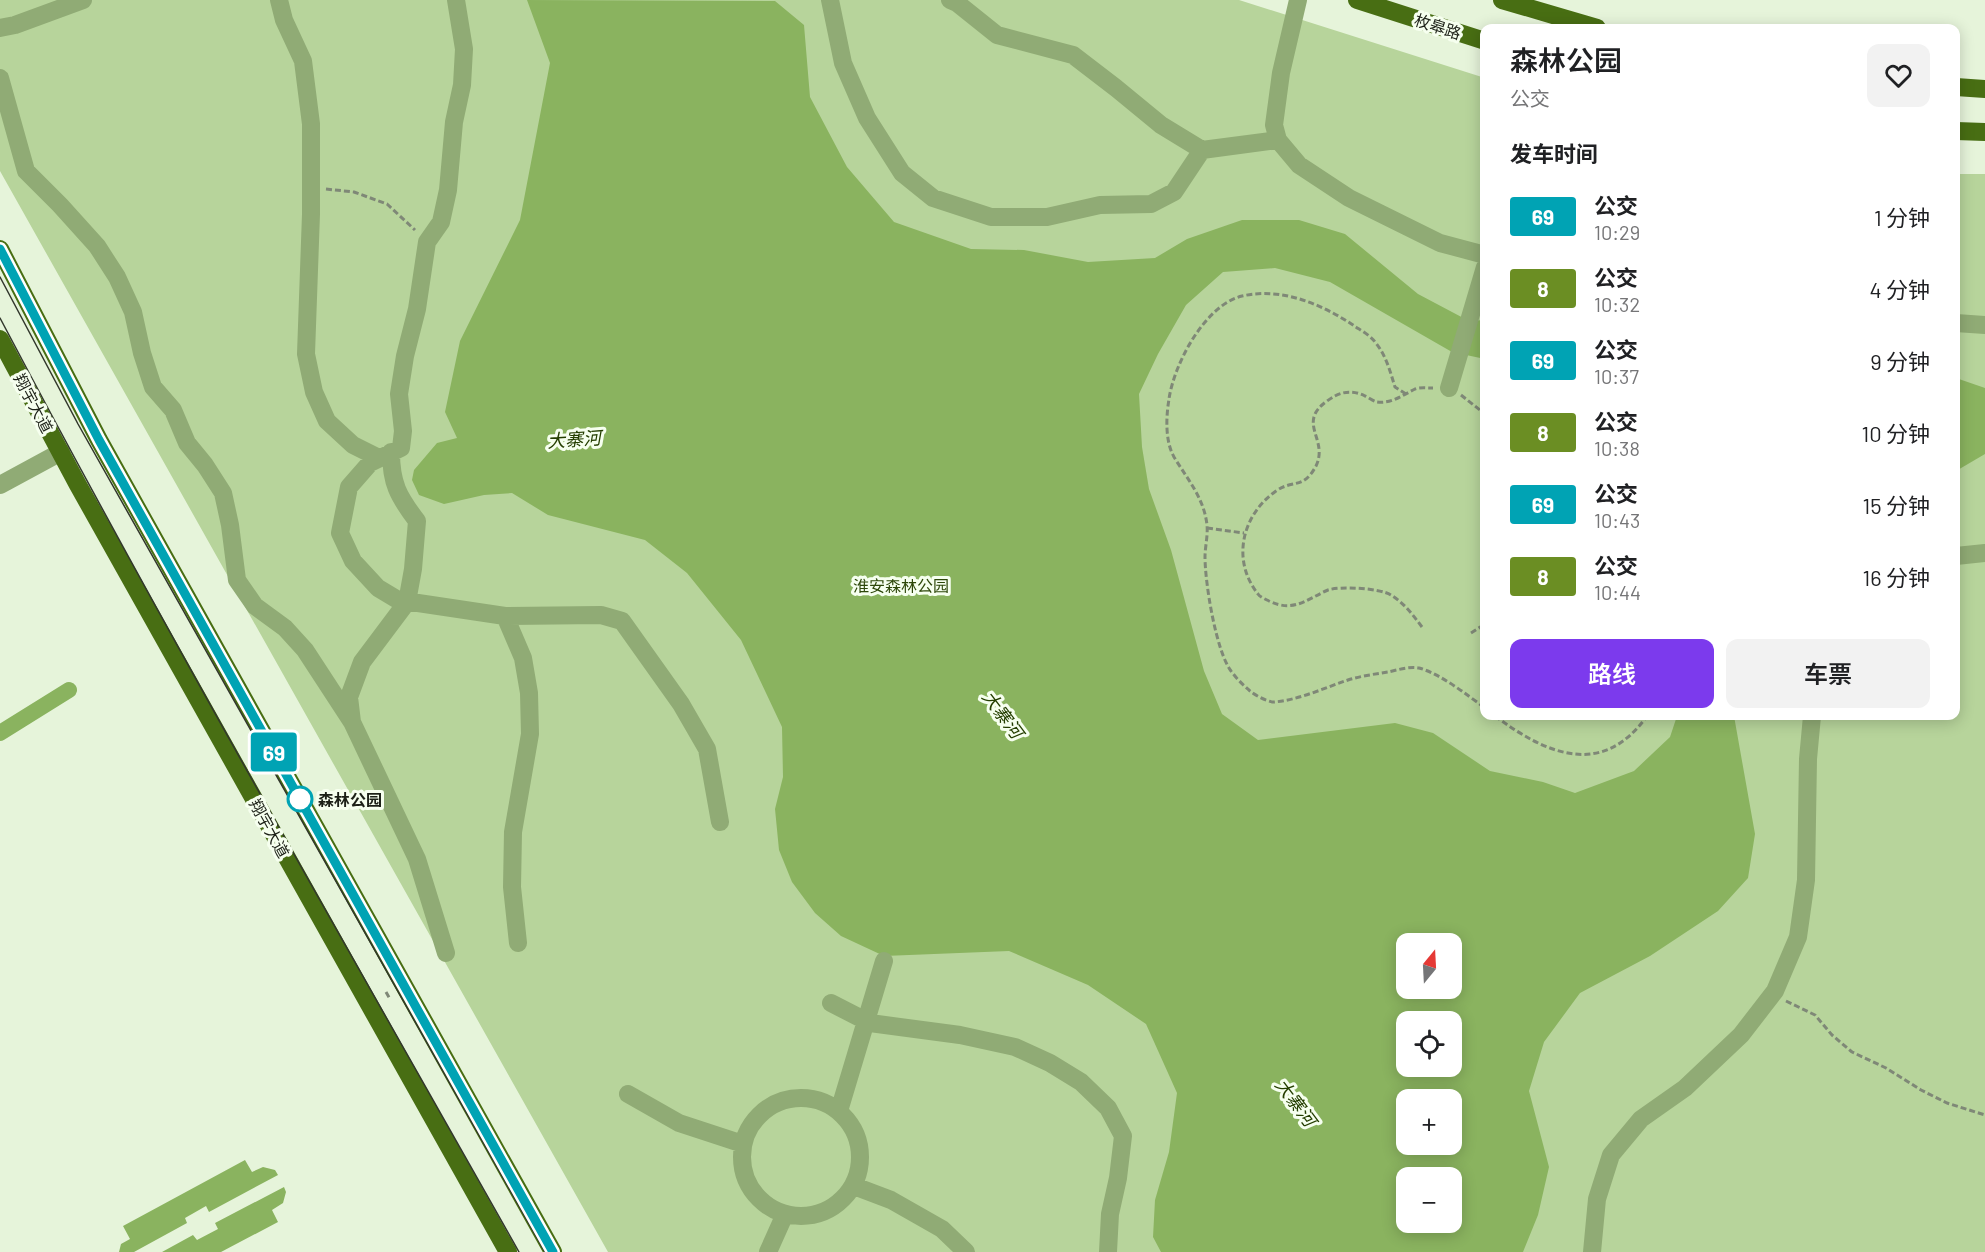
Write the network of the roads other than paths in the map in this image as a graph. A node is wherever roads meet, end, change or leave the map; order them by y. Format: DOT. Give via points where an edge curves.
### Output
graph roads {
  1 [pos="83,0"];
  2 [pos="279,0"];
  3 [pos="456,0"];
  4 [pos="830,0"];
  5 [pos="950,0"];
  6 [pos="1298,0"];
  7 [pos="1357,0"];
  8 [pos="1502,0"];
  9 [pos="1583,24"];
  10 [pos="0,28"];
  11 [pos="1480,39"];
  12 [pos="0,78"];
  13 [pos="1960,87"];
  14 [pos="1985,89"];
  15 [pos="1960,131"];
  16 [pos="1985,132"];
  17 [pos="1278,140"];
  18 [pos="1202,150"];
  19 [pos="0,249"];
  20 [pos="1480,254"];
  21 [pos="1480,284"];
  22 [pos="1960,323"];
  23 [pos="1985,325"];
  24 [pos="0,339"];
  25 [pos="1449,388"];
  26 [pos="61,452"];
  27 [pos="385,455"];
  28 [pos="0,485"];
  29 [pos="1985,553"];
  30 [pos="1960,556"];
  31 [pos="407,602"];
  32 [pos="505,616"];
  33 [pos="1812,720"];
  34 [pos="352,722"];
  35 [pos="720,822"];
  36 [pos="518,943"];
  37 [pos="446,953"];
  38 [pos="884,961"];
  39 [pos="831,1003"];
  40 [pos="866,1020"];
  41 [pos="627,1094"];
  42 [pos="839,1111"];
  43 [pos="744,1144"];
  44 [pos="854,1186"];
  45 [pos="785,1214"];
  46 [pos="508,1252"];
  47 [pos="553,1252"];
  48 [pos="768,1252"];
  49 [pos="966,1252"];
  50 [pos="1108,1252"];
  51 [pos="1592,1252"];
  1 -- 10 [label="street"];
  2 -- 27 [label="street" via="303,62 311,124 306,354 314,392 327,421 353,444"];
  3 -- 27 [label="street" via="464,49 448,190 441,222 427,242 405,356 399,394 401,448"];
  4 -- 18 [label="street" via="843,63 867,118 902,173 933,198 991,216 1047,217 1100,205 1151,204 1174,192"];
  5 -- 18 [label="street" via="997,35 1073,55 1161,125"];
  6 -- 17 [label="street" via="1274,124"];
  7 -- 11 [label="main road, 枚皋路"];
  8 -- 9 [label="main road"];
  12 -- 34 [label="street" via="26,171 97,246 117,277 133,312 153,387 173,410 187,443 223,493 237,580 255,606 306,650"];
  13 -- 14 [label="main road"];
  15 -- 16 [label="main road"];
  17 -- 18 [label="street"];
  17 -- 20 [label="street" via="1299,165 1348,198 1440,243"];
  19 -- 47 [label="main road" via="99,440"];
  21 -- 25 [label="street"];
  22 -- 23 [label="street"];
  24 -- 26 [label="main road, 翔宇大道"];
  26 -- 28 [label="street"];
  26 -- 46 [label="main road, 翔宇大道"];
  27 -- 31 [label="street" via="400,498 417,521"];
  27 -- 31 [label="street" via="370,463 349,487 340,533 353,561 378,588"];
  29 -- 30 [label="street"];
  31 -- 32 [label="street"];
  31 -- 34 [label="street" via="362,662 349,697"];
  32 -- 35 [label="street" via="601,615 622,621 681,704 707,749"];
  32 -- 36 [label="street" via="523,658 529,693 530,734 513,832 512,887"];
  33 -- 51 [label="street" via="1806,880 1798,937 1775,991 1741,1035 1685,1088 1641,1119 1611,1155 1597,1199"];
  34 -- 37 [label="street" via="417,859"];
  38 -- 40 [label="street"];
  39 -- 40 [label="street"];
  40 -- 42 [label="street"];
  40 -- 50 [label="street" via="1015,1047 1081,1082 1108,1108 1123,1136"];
  41 -- 43 [label="street" via="679,1123"];
  42 -- 43 [label="street" via="809,1098 789,1098 755,1118"];
  42 -- 44 [label="street" via="855,1130 861,1148"];
  43 -- 45 [label="street" via="744,1174 753,1192 767,1206"];
  44 -- 45 [label="street" via="824,1212 805,1216"];
  44 -- 49 [label="street" via="891,1200 942,1229"];
  45 -- 48 [label="street"];
}
